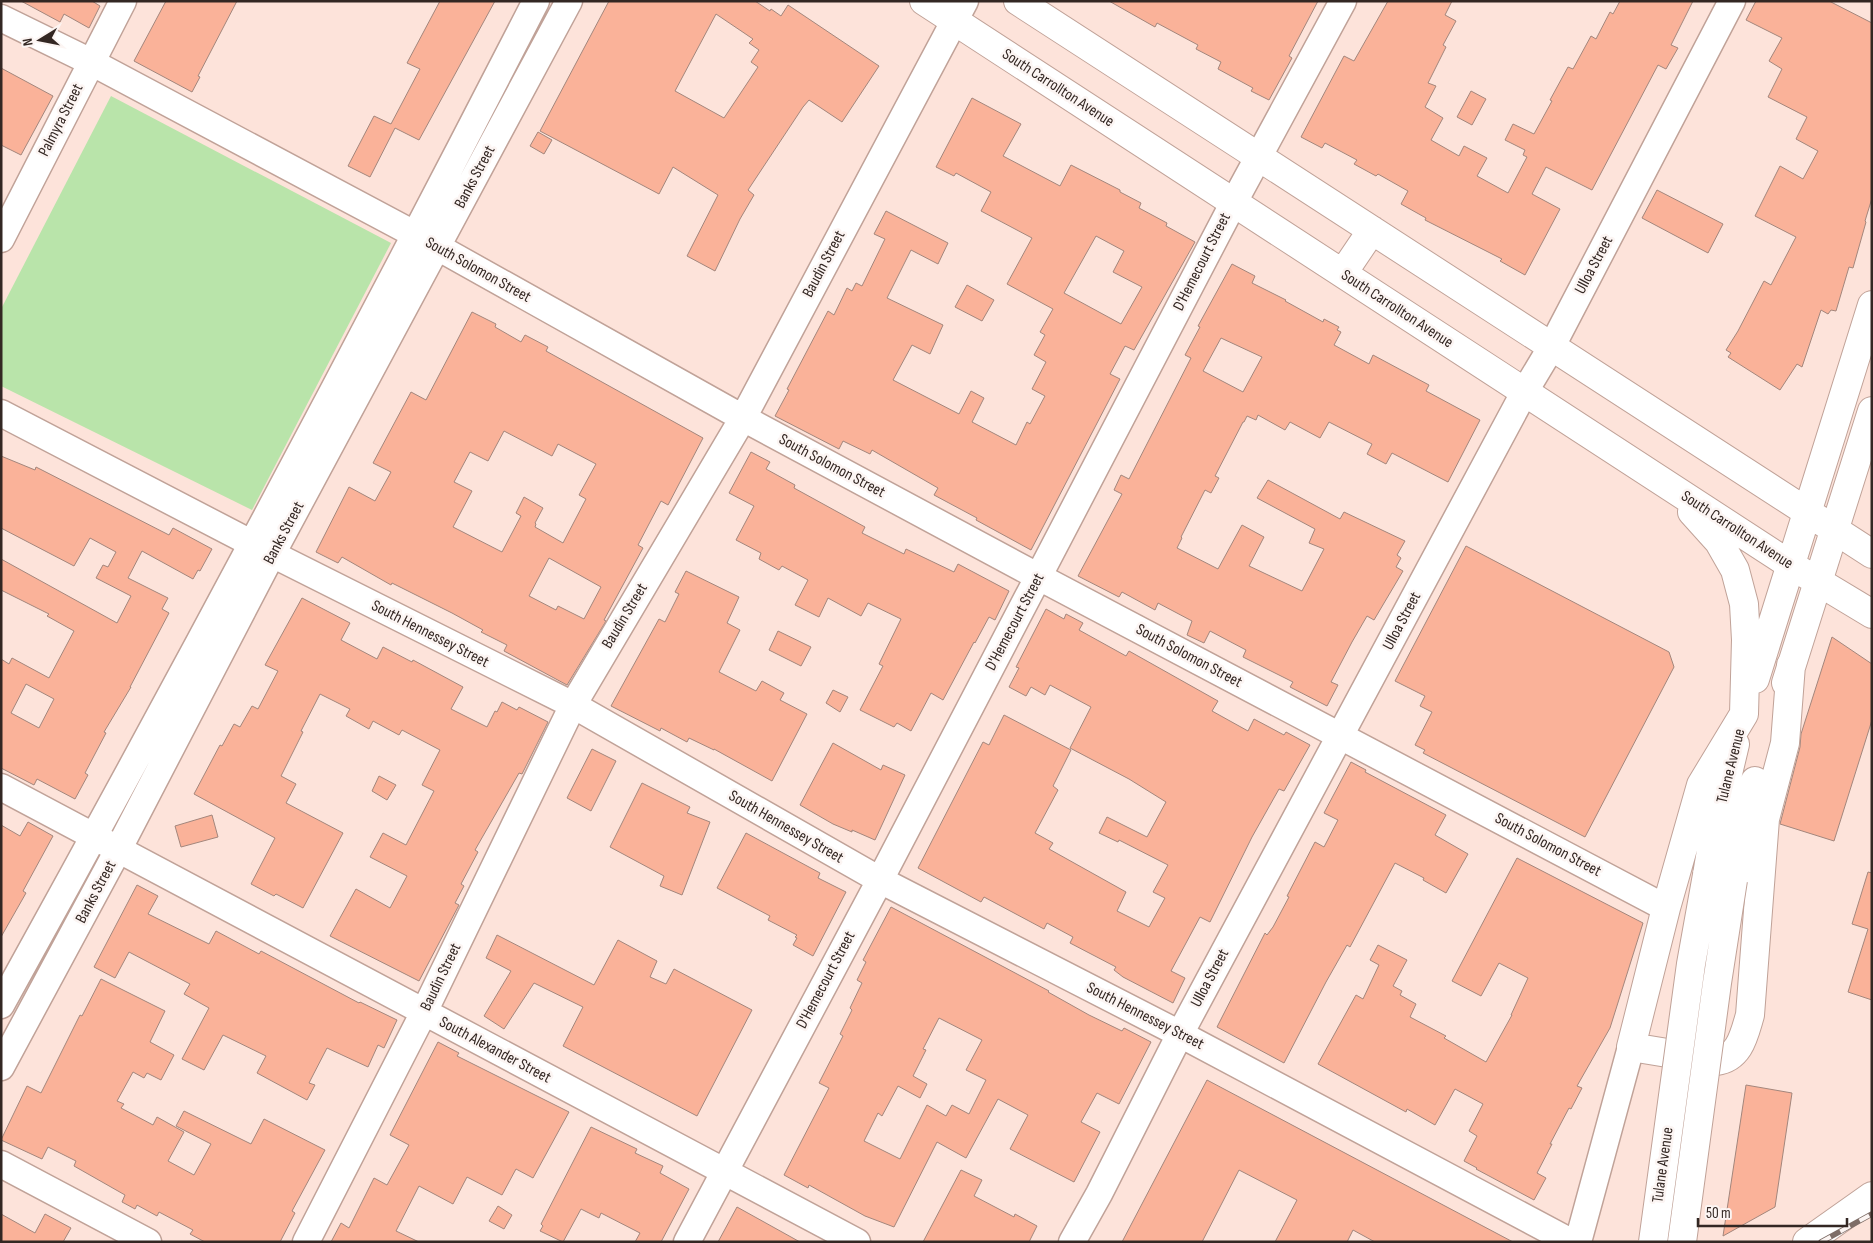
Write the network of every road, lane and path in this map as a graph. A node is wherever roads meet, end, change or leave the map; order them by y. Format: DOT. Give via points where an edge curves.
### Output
graph roads {
  1 [pos="123,1"];
  2 [pos="536,1"];
  3 [pos="569,1"];
  4 [pos="924,1"];
  5 [pos="1018,1"];
  6 [pos="1343,1"];
  7 [pos="1732,1"];
  8 [pos="959,11"];
  9 [pos="1,18"];
  10 [pos="91,62"];
  11 [pos="1259,158"];
  12 [pos="1234,202"];
  13 [pos="1372,230"];
  14 [pos="1,239"];
  15 [pos="427,241"];
  16 [pos="1344,273"];
  17 [pos="1872,305"];
  18 [pos="1552,346"];
  19 [pos="1525,392"];
  20 [pos="1872,411"];
  21 [pos="1,413"];
  22 [pos="742,418"];
  23 [pos="1669,486"];
  24 [pos="1807,511"];
  25 [pos="1834,528"];
  26 [pos="262,549"];
  27 [pos="1872,554"];
  28 [pos="1789,564"];
  29 [pos="1039,577"];
  30 [pos="1818,581"];
  31 [pos="1872,614"];
  32 [pos="1791,665"];
  33 [pos="573,705"];
  34 [pos="1744,714"];
  35 [pos="1341,736"];
  36 [pos="1,787"];
  37 [pos="94,837"];
  38 [pos="118,850"];
  39 [pos="1720,877"];
  40 [pos="880,880"];
  41 [pos="1666,908"];
  42 [pos="1,1005"];
  43 [pos="424,1012"];
  44 [pos="1180,1034"];
  45 [pos="1631,1047"];
  46 [pos="1,1067"];
  47 [pos="1,1164"];
  48 [pos="724,1172"];
  49 [pos="1872,1196"];
  50 [pos="148,1242"];
  51 [pos="306,1242"];
  52 [pos="687,1242"];
  53 [pos="857,1242"];
  54 [pos="1072,1242"];
  55 [pos="1571,1242"];
  56 [pos="1578,1242"];
  57 [pos="1653,1242"];
  58 [pos="1682,1242"];
  59 [pos="1807,1242"];
  1 -- 10 [label="street, Palmyra Street"];
  2 -- 15 [label="street, Banks Street"];
  3 -- 15 [label="street, Banks Street"];
  4 -- 8 [label="main road, South Carrollton Avenue"];
  5 -- 11 [label="main road"];
  6 -- 11 [label="street, D'Hemecourt Street"];
  7 -- 18 [label="street, Ulloa Street"];
  8 -- 12 [label="main road, South Carrollton Avenue"];
  8 -- 22 [label="street, Baudin Street"];
  9 -- 10 [label="street, South Solomon Street"];
  10 -- 14 [label="street, Palmyra Street"];
  10 -- 15 [label="street, South Solomon Street"];
  11 -- 12 [label="street, D'Hemecourt Street"];
  11 -- 13 [label="main road"];
  12 -- 16 [label="main road, South Carrollton Avenue"];
  12 -- 29 [label="street, D'Hemecourt Street"];
  13 -- 16 [label="main road"];
  13 -- 18 [label="main road"];
  15 -- 22 [label="street, South Solomon Street"];
  15 -- 26 [label="street, Banks Street"];
  16 -- 19 [label="main road, South Carrollton Avenue"];
  17 -- 24 [label="main road, Tulane Avenue"];
  18 -- 19 [label="street, Ulloa Street"];
  18 -- 24 [label="main road"];
  19 -- 23 [label="main road, South Carrollton Avenue"];
  19 -- 35 [label="street, Ulloa Street"];
  20 -- 25 [label="main road, Tulane Avenue"];
  21 -- 26 [label="street, South Hennessey Street"];
  22 -- 29 [label="street, South Solomon Street"];
  22 -- 33 [label="street, Baudin Street"];
  23 -- 28 [label="main road, South Carrollton Avenue"];
  23 -- 34 [label="main road" via="1719,542 1735,570 1744,604 1746,631"];
  24 -- 25 [label="main road"];
  24 -- 28 [label="main road, Tulane Avenue"];
  25 -- 27 [label="main road"];
  25 -- 30 [label="main road, Tulane Avenue"];
  26 -- 33 [label="street, South Hennessey Street"];
  26 -- 37 [label="street, Banks Street"];
  26 -- 38 [label="street, Banks Street"];
  28 -- 30 [label="main road, South Carrollton Avenue"];
  28 -- 34 [label="main road, Tulane Avenue"];
  29 -- 35 [label="street, South Solomon Street"];
  29 -- 40 [label="street, D'Hemecourt Street"];
  30 -- 31 [label="main road, South Carrollton Avenue"];
  30 -- 32 [label="main road, Tulane Avenue"];
  32 -- 39 [label="main road, Tulane Avenue" via="1741,836"];
  32 -- 45 [label="main road" via="1785,743 1765,819 1750,1015 1743,1039 1732,1056 1716,1061"];
  33 -- 40 [label="street, South Hennessey Street"];
  33 -- 43 [label="street, Baudin Street"];
  34 -- 39 [label="main road, Tulane Avenue" via="1714,833"];
  34 -- 41 [label="main road" via="1702,784"];
  35 -- 41 [label="street, South Solomon Street"];
  35 -- 44 [label="street, Ulloa Street"];
  36 -- 37 [label="street, South Alexander Street"];
  37 -- 38 [label="street, South Alexander Street"];
  37 -- 42 [label="street, Banks Street"];
  38 -- 43 [label="street, South Alexander Street"];
  38 -- 46 [label="street, Banks Street"];
  39 -- 57 [label="main road, Tulane Avenue, bridge" via="1691,964"];
  39 -- 58 [label="main road, Tulane Avenue, bridge" via="1716,993"];
  40 -- 44 [label="street, South Hennessey Street"];
  40 -- 48 [label="street, D'Hemecourt Street"];
  41 -- 45 [label="main road"];
  43 -- 48 [label="street, South Alexander Street"];
  43 -- 51 [label="street, Baudin Street"];
  44 -- 54 [label="street, Ulloa Street"];
  44 -- 55 [label="street, South Hennessey Street"];
  45 -- 56 [label="street"];
  47 -- 50 [label="street"];
  48 -- 52 [label="street, D'Hemecourt Street"];
  48 -- 53 [label="street, South Alexander Street"];
  49 -- 59 [label="main road"];
}
